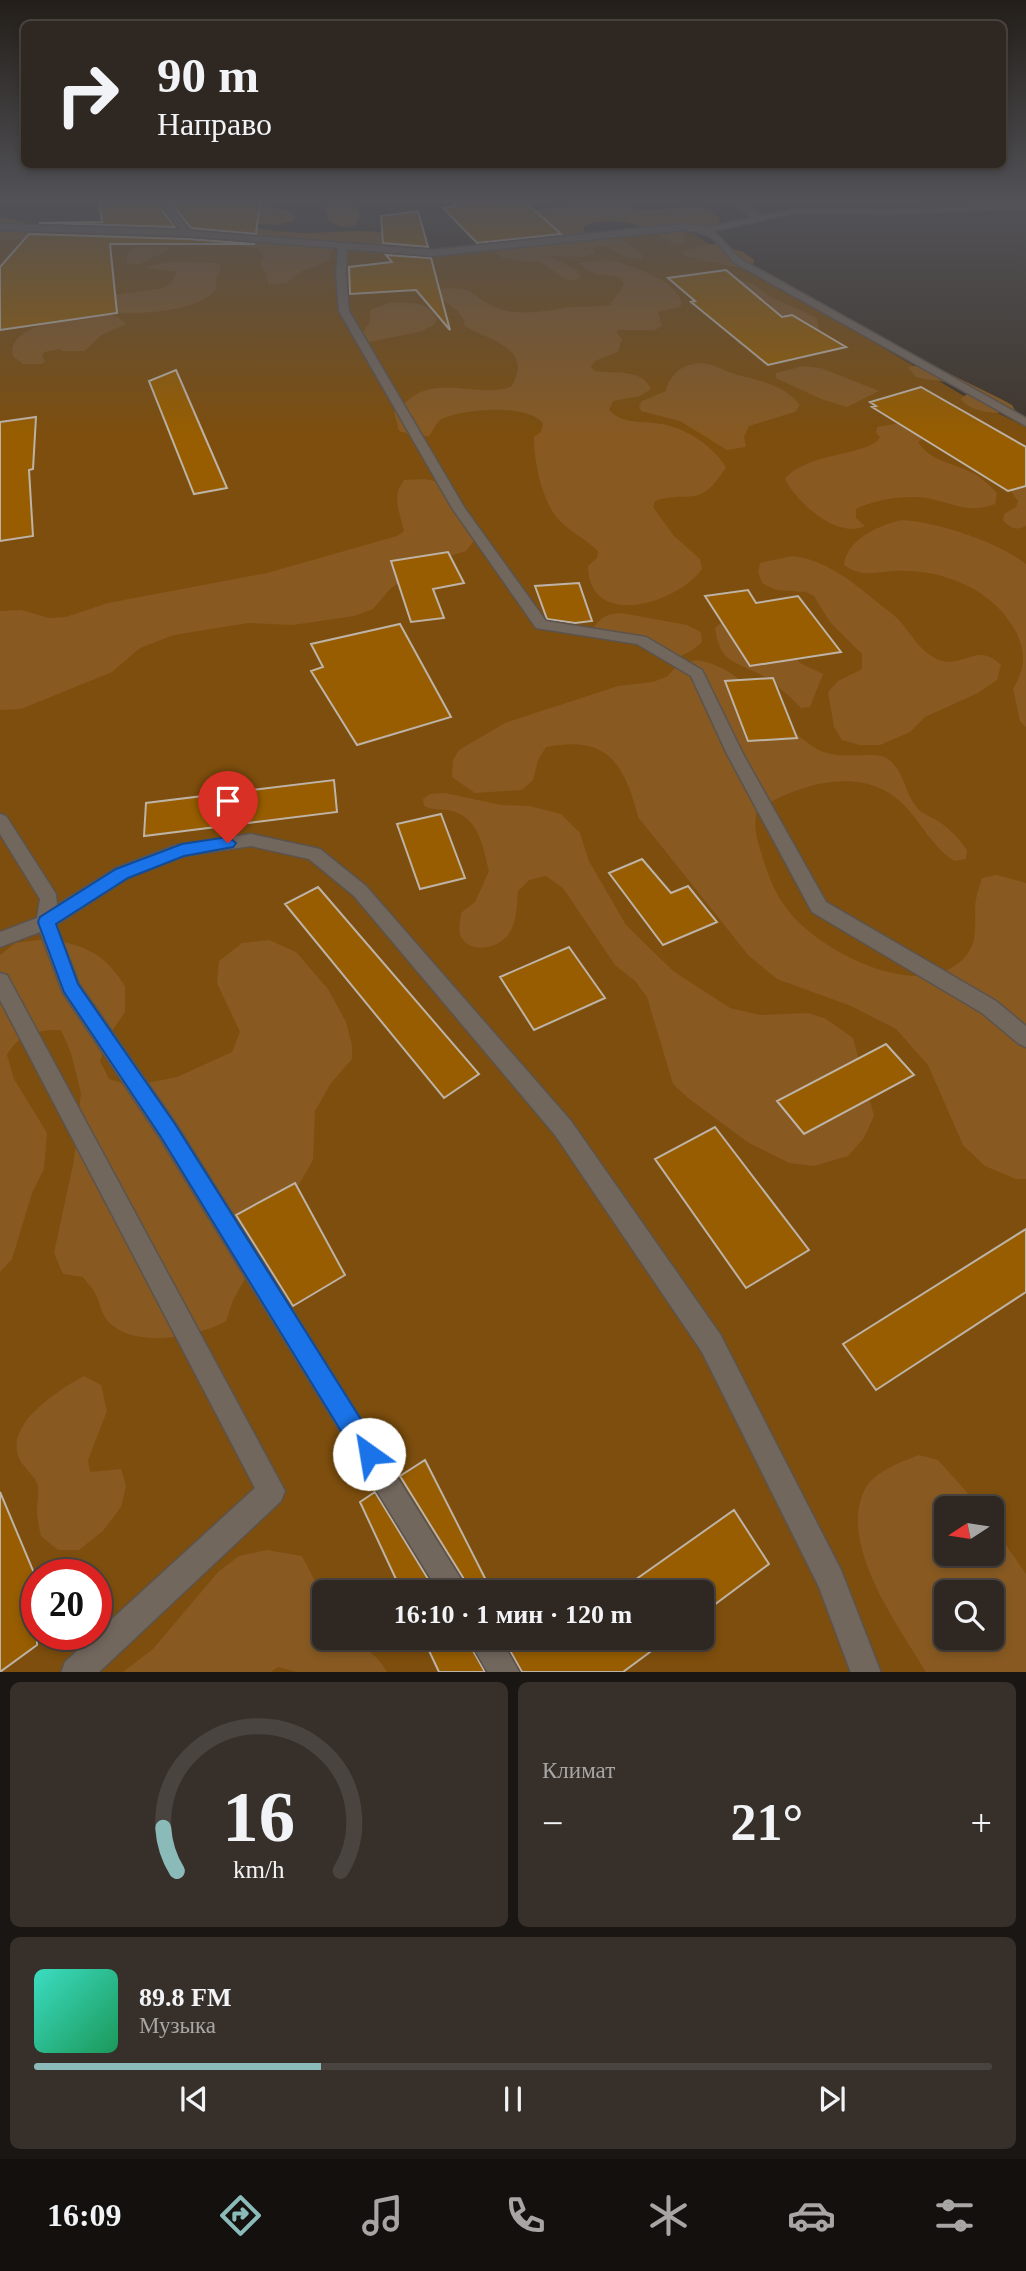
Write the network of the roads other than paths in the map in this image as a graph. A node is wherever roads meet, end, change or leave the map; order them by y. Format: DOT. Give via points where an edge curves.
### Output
graph roads {
  1 [pos="341,279"];
  2 [pos="770,279"];
  3 [pos="1026,423"];
  4 [pos="0,820"];
  5 [pos="46,922"];
  6 [pos="0,940"];
  7 [pos="0,981"];
  8 [pos="1026,1038"];
  9 [pos="448,1580"];
  10 [pos="491,1650"];
  11 [pos="76,1672"];
  12 [pos="505,1672"];
  13 [pos="866,1672"];
  1 -- 8 [label="lane" via="344,311 458,508 541,625 641,640 697,673 735,754 819,907 989,1007"];
  2 -- 3 [label="lane"];
  4 -- 5 [label="lane" via="49,899"];
  5 -- 6 [label="lane"];
  5 -- 9 [label="lane" via="70,987 168,1131"];
  5 -- 13 [label="lane" via="122,873 182,850 251,840 314,854 360,891 563,1128 711,1343 831,1580"];
  7 -- 11 [label="lane" via="271,1491"];
  10 -- 12 [label="lane"];
}
